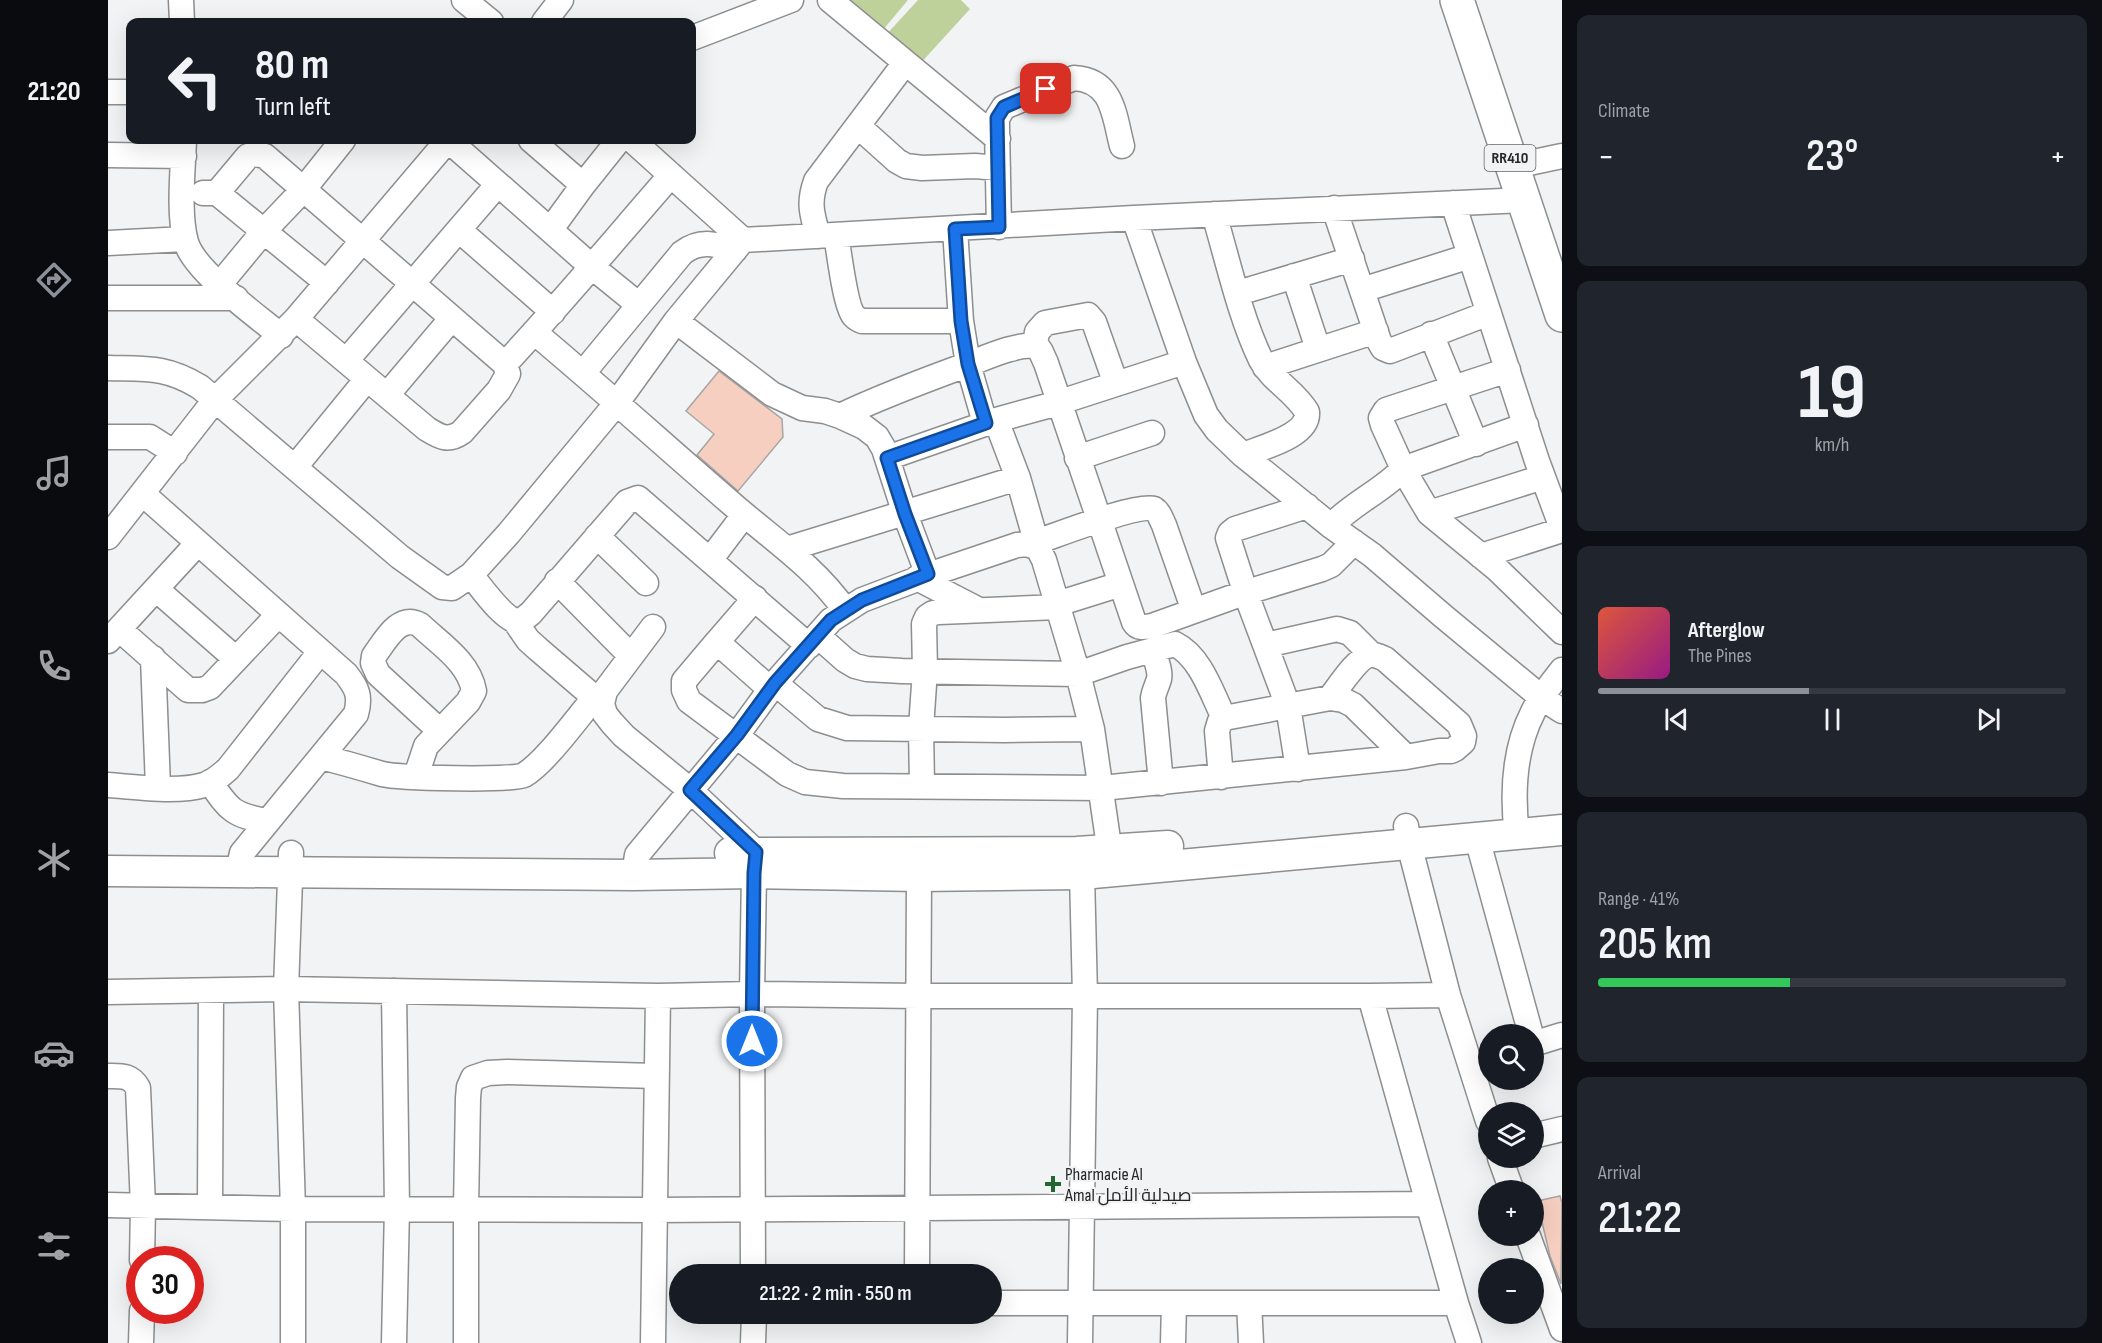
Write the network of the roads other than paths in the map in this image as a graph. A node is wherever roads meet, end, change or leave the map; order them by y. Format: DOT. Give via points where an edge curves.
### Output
graph roads {
  1 [pos="181,0"];
  2 [pos="464,0"];
  3 [pos="561,0"];
  4 [pos="790,0"];
  5 [pos="830,0"];
  6 [pos="1457,0"];
  7 [pos="1475,0"];
  8 [pos="182,18"];
  9 [pos="486,18"];
  10 [pos="547,18"];
  11 [pos="696,36"];
  12 [pos="905,63"];
  13 [pos="108,92"];
  14 [pos="126,92"];
  15 [pos="858,126"];
  16 [pos="998,139"];
  17 [pos="340,144"];
  18 [pos="445,144"];
  19 [pos="453,144"];
  20 [pos="536,144"];
  21 [pos="616,144"];
  22 [pos="636,144"];
  23 [pos="1122,146"];
  24 [pos="184,148"];
  25 [pos="108,155"];
  26 [pos="1562,156"];
  27 [pos="1529,163"];
  28 [pos="998,168"];
  29 [pos="671,175"];
  30 [pos="498,184"];
  31 [pos="582,185"];
  32 [pos="303,190"];
  33 [pos="217,193"];
  34 [pos="183,194"];
  35 [pos="1524,200"];
  36 [pos="1453,202"];
  37 [pos="1334,208"];
  38 [pos="1214,214"];
  39 [pos="1134,218"];
  40 [pos="999,227"];
  41 [pos="551,229"];
  42 [pos="955,229"];
  43 [pos="459,230"];
  44 [pos="263,232"];
  45 [pos="827,236"];
  46 [pos="185,239"];
  47 [pos="362,240"];
  48 [pos="108,243"];
  49 [pos="739,245"];
  50 [pos="1470,256"];
  51 [pos="1352,259"];
  52 [pos="1562,264"];
  53 [pos="591,266"];
  54 [pos="1294,276"];
  55 [pos="327,283"];
  56 [pos="413,284"];
  57 [pos="1362,290"];
  58 [pos="228,291"];
  59 [pos="1238,293"];
  60 [pos="108,298"];
  61 [pos="639,304"];
  62 [pos="553,312"];
  63 [pos="1489,313"];
  64 [pos="1562,315"];
  65 [pos="452,318"];
  66 [pos="676,321"];
  67 [pos="961,321"];
  68 [pos="288,328"];
  69 [pos="1376,331"];
  70 [pos="534,332"];
  71 [pos="1431,334"];
  72 [pos="1035,345"];
  73 [pos="1318,349"];
  74 [pos="346,361"];
  75 [pos="1184,362"];
  76 [pos="505,364"];
  77 [pos="968,364"];
  78 [pos="1265,367"];
  79 [pos="108,368"];
  80 [pos="1508,370"];
  81 [pos="583,373"];
  82 [pos="367,379"];
  83 [pos="1116,384"];
  84 [pos="1453,388"];
  85 [pos="387,395"];
  86 [pos="215,400"];
  87 [pos="1058,402"];
  88 [pos="616,404"];
  89 [pos="840,416"];
  90 [pos="991,422"];
  91 [pos="1526,425"];
  92 [pos="1152,433"];
  93 [pos="108,436"];
  94 [pos="1476,444"];
  95 [pos="174,453"];
  96 [pos="1244,455"];
  97 [pos="887,458"];
  98 [pos="1077,458"];
  99 [pos="295,467"];
  100 [pos="1403,469"];
  101 [pos="1543,477"];
  102 [pos="1018,478"];
  103 [pos="143,494"];
  104 [pos="1307,506"];
  105 [pos="1430,513"];
  106 [pos="905,514"];
  107 [pos="744,515"];
  108 [pos="1099,520"];
  109 [pos="1331,526"];
  110 [pos="1562,529"];
  111 [pos="597,536"];
  112 [pos="108,537"];
  113 [pos="1354,542"];
  114 [pos="198,543"];
  115 [pos="1037,545"];
  116 [pos="787,549"];
  117 [pos="1481,556"];
  118 [pos="710,560"];
  119 [pos="471,575"];
  120 [pos="922,576"];
  121 [pos="557,581"];
  122 [pos="646,583"];
  123 [pos="1120,584"];
  124 [pos="156,589"];
  125 [pos="1246,594"];
  126 [pos="755,598"];
  127 [pos="1058,606"];
  128 [pos="845,610"];
  129 [pos="979,610"];
  130 [pos="1194,611"];
  131 [pos="278,615"];
  132 [pos="515,621"];
  133 [pos="653,627"];
  134 [pos="1562,632"];
  135 [pos="114,635"];
  136 [pos="814,641"];
  137 [pos="717,642"];
  138 [pos="1266,645"];
  139 [pos="1153,650"];
  140 [pos="320,652"];
  141 [pos="1372,655"];
  142 [pos="631,656"];
  143 [pos="153,658"];
  144 [pos="236,659"];
  145 [pos="925,670"];
  146 [pos="1562,670"];
  147 [pos="1078,674"];
  148 [pos="773,686"];
  149 [pos="1330,698"];
  150 [pos="598,701"];
  151 [pos="1552,704"];
  152 [pos="1288,706"];
  153 [pos="1224,718"];
  154 [pos="921,728"];
  155 [pos="1092,729"];
  156 [pos="440,731"];
  157 [pos="737,735"];
  158 [pos="321,757"];
  159 [pos="1406,757"];
  160 [pos="1298,769"];
  161 [pos="416,776"];
  162 [pos="1221,777"];
  163 [pos="210,782"];
  164 [pos="1161,783"];
  165 [pos="108,785"];
  166 [pos="922,786"];
  167 [pos="158,787"];
  168 [pos="1102,788"];
  169 [pos="690,790"];
  170 [pos="1562,810"];
  171 [pos="267,821"];
  172 [pos="1516,825"];
  173 [pos="1562,830"];
  174 [pos="1407,835"];
  175 [pos="1477,838"];
  176 [pos="108,853"];
  177 [pos="1111,861"];
  178 [pos="240,862"];
  179 [pos="755,862"];
  180 [pos="290,863"];
  181 [pos="1080,863"];
  182 [pos="635,865"];
  183 [pos="108,871"];
  184 [pos="919,876"];
  185 [pos="286,989"];
  186 [pos="211,991"];
  187 [pos="394,991"];
  188 [pos="108,992"];
  189 [pos="752,994"];
  190 [pos="1448,995"];
  191 [pos="658,996"];
  192 [pos="918,996"];
  193 [pos="1085,996"];
  194 [pos="1370,996"];
  195 [pos="1528,1024"];
  196 [pos="1562,1035"];
  197 [pos="1544,1041"];
  198 [pos="1478,1061"];
  199 [pos="108,1076"];
  200 [pos="656,1076"];
  201 [pos="1562,1129"];
  202 [pos="1544,1133"];
  203 [pos="1428,1204"];
  204 [pos="108,1205"];
  205 [pos="142,1206"];
  206 [pos="1081,1206"];
  207 [pos="210,1207"];
  208 [pos="917,1207"];
  209 [pos="397,1208"];
  210 [pos="466,1208"];
  211 [pos="293,1209"];
  212 [pos="752,1209"];
  213 [pos="654,1210"];
  214 [pos="142,1246"];
  215 [pos="1532,1246"];
  216 [pos="753,1264"];
  217 [pos="917,1264"];
  218 [pos="1002,1303"];
  219 [pos="1080,1303"];
  220 [pos="1174,1303"];
  221 [pos="1249,1303"];
  222 [pos="1456,1303"];
  223 [pos="142,1324"];
  224 [pos="754,1324"];
  225 [pos="1562,1329"];
  226 [pos="141,1343"];
  227 [pos="293,1343"];
  228 [pos="394,1343"];
  229 [pos="466,1343"];
  230 [pos="653,1343"];
  231 [pos="753,1343"];
  232 [pos="1080,1343"];
  233 [pos="1173,1343"];
  234 [pos="1251,1343"];
  235 [pos="1469,1343"];
  1 -- 8 [label="street"];
  2 -- 9 [label="street"];
  3 -- 10 [label="street"];
  4 -- 11 [label="street"];
  5 -- 12 [label="street"];
  6 -- 35 [label="highway, RR410"];
  7 -- 27 [label="highway, RR410"];
  12 -- 15 [label="street"];
  12 -- 16 [label="street"];
  13 -- 14 [label="street"];
  15 -- 28 [label="street" via="906,166"];
  15 -- 45 [label="street" via="816,181 811,196 810,209"];
  16 -- 23 [label="street" via="997,118 1004,107 1074,78 1096,82 1110,99"];
  16 -- 28 [label="street"];
  17 -- 32 [label="street"];
  18 -- 47 [label="street"];
  19 -- 30 [label="street"];
  20 -- 31 [label="street"];
  21 -- 31 [label="street"];
  22 -- 29 [label="street"];
  24 -- 25 [label="street"];
  24 -- 34 [label="street"];
  26 -- 27 [label="street"];
  27 -- 52 [label="highway, RR410"];
  28 -- 40 [label="street"];
  29 -- 49 [label="street"];
  29 -- 53 [label="street"];
  30 -- 41 [label="street"];
  30 -- 43 [label="street"];
  31 -- 41 [label="street"];
  32 -- 33 [label="street" via="265,156 256,154 248,156"];
  32 -- 44 [label="street"];
  32 -- 47 [label="street"];
  33 -- 34 [label="street"];
  33 -- 44 [label="street"];
  34 -- 46 [label="street"];
  35 -- 36 [label="street"];
  35 -- 64 [label="highway, RR410"];
  36 -- 37 [label="street"];
  36 -- 50 [label="street"];
  37 -- 38 [label="street"];
  37 -- 51 [label="street"];
  38 -- 39 [label="street"];
  38 -- 59 [label="street"];
  39 -- 40 [label="street"];
  39 -- 75 [label="street"];
  40 -- 42 [label="street"];
  41 -- 53 [label="street"];
  42 -- 45 [label="street"];
  42 -- 67 [label="street"];
  43 -- 56 [label="street"];
  43 -- 62 [label="street"];
  44 -- 55 [label="street"];
  44 -- 58 [label="street"];
  45 -- 49 [label="street"];
  45 -- 67 [label="street" via="855,318"];
  46 -- 48 [label="street"];
  46 -- 58 [label="street" via="194,259"];
  47 -- 55 [label="street"];
  47 -- 56 [label="street"];
  49 -- 61 [label="street" via="712,243 690,247"];
  49 -- 66 [label="street"];
  50 -- 57 [label="street"];
  50 -- 63 [label="street"];
  51 -- 54 [label="street"];
  51 -- 57 [label="street"];
  53 -- 61 [label="street"];
  53 -- 62 [label="street"];
  54 -- 59 [label="street"];
  54 -- 73 [label="street"];
  55 -- 68 [label="street"];
  56 -- 65 [label="street"];
  56 -- 74 [label="street"];
  57 -- 69 [label="street"];
  58 -- 60 [label="street"];
  58 -- 68 [label="street"];
  59 -- 78 [label="street"];
  61 -- 81 [label="street"];
  62 -- 70 [label="street"];
  63 -- 71 [label="street"];
  63 -- 80 [label="street"];
  65 -- 76 [label="street"];
  65 -- 85 [label="street"];
  66 -- 88 [label="street"];
  66 -- 89 [label="street" via="772,394 802,408"];
  67 -- 77 [label="street"];
  68 -- 74 [label="street"];
  68 -- 86 [label="street"];
  69 -- 71 [label="street" via="1380,345 1390,351"];
  69 -- 73 [label="street"];
  70 -- 76 [label="street"];
  70 -- 81 [label="street"];
  71 -- 84 [label="street"];
  72 -- 77 [label="street"];
  72 -- 83 [label="street" via="1038,329 1045,323 1088,315"];
  72 -- 87 [label="street"];
  73 -- 78 [label="street"];
  74 -- 82 [label="street"];
  75 -- 83 [label="street"];
  75 -- 96 [label="street" via="1206,415"];
  76 -- 85 [label="street" via="508,374 499,390 462,432 449,439 427,429"];
  77 -- 89 [label="street"];
  77 -- 90 [label="street"];
  78 -- 96 [label="street" via="1303,405 1308,418 1299,432"];
  79 -- 86 [label="street" via="174,373"];
  80 -- 84 [label="street"];
  80 -- 91 [label="street"];
  81 -- 88 [label="street"];
  82 -- 85 [label="street"];
  82 -- 99 [label="street"];
  83 -- 87 [label="street"];
  84 -- 94 [label="street"];
  84 -- 100 [label="street" via="1383,413 1384,430"];
  86 -- 95 [label="street"];
  86 -- 99 [label="street"];
  87 -- 90 [label="street"];
  87 -- 98 [label="street"];
  88 -- 107 [label="street"];
  88 -- 119 [label="street"];
  89 -- 97 [label="street" via="872,431"];
  90 -- 97 [label="street"];
  90 -- 102 [label="street"];
  91 -- 94 [label="street"];
  91 -- 101 [label="street"];
  92 -- 98 [label="street"];
  93 -- 95 [label="street" via="150,437"];
  94 -- 100 [label="street"];
  95 -- 103 [label="street"];
  96 -- 104 [label="street"];
  97 -- 106 [label="street"];
  98 -- 108 [label="street"];
  99 -- 119 [label="street" via="400,557 442,587 452,588"];
  100 -- 105 [label="street"];
  100 -- 109 [label="street"];
  101 -- 105 [label="street"];
  101 -- 110 [label="street"];
  102 -- 106 [label="street"];
  102 -- 115 [label="street"];
  103 -- 112 [label="street"];
  103 -- 114 [label="street"];
  104 -- 109 [label="street"];
  104 -- 125 [label="street" via="1230,533 1229,543"];
  105 -- 117 [label="street"];
  106 -- 116 [label="street"];
  106 -- 120 [label="street"];
  107 -- 116 [label="street"];
  107 -- 118 [label="street"];
  108 -- 115 [label="street"];
  108 -- 123 [label="street"];
  108 -- 130 [label="street" via="1144,509 1157,511"];
  109 -- 113 [label="street"];
  110 -- 117 [label="street"];
  111 -- 118 [label="street" via="627,502 638,498"];
  111 -- 121 [label="street"];
  111 -- 122 [label="street"];
  113 -- 125 [label="street" via="1327,567"];
  113 -- 151 [label="street"];
  114 -- 124 [label="street"];
  114 -- 131 [label="street"];
  115 -- 120 [label="street" via="1017,545"];
  115 -- 127 [label="street"];
  116 -- 128 [label="street" via="822,580"];
  117 -- 134 [label="street"];
  118 -- 126 [label="street"];
  119 -- 132 [label="street"];
  120 -- 128 [label="street"];
  120 -- 129 [label="street"];
  121 -- 132 [label="street" via="531,613 520,622"];
  121 -- 142 [label="street"];
  123 -- 127 [label="street"];
  123 -- 130 [label="street" via="1138,627"];
  124 -- 135 [label="street"];
  124 -- 144 [label="street"];
  125 -- 130 [label="street"];
  125 -- 138 [label="street"];
  126 -- 136 [label="street"];
  126 -- 137 [label="street"];
  127 -- 129 [label="street"];
  127 -- 147 [label="street"];
  128 -- 136 [label="street"];
  129 -- 145 [label="street" via="939,612 927,617"];
  131 -- 140 [label="street"];
  131 -- 144 [label="street"];
  132 -- 150 [label="street" via="528,640"];
  133 -- 142 [label="street"];
  135 -- 143 [label="street"];
  136 -- 145 [label="street" via="855,666"];
  136 -- 148 [label="street"];
  137 -- 148 [label="street"];
  137 -- 157 [label="street" via="686,677 684,690 689,700"];
  138 -- 141 [label="street" via="1337,629 1350,633"];
  138 -- 152 [label="street"];
  139 -- 147 [label="street"];
  139 -- 153 [label="street" via="1175,644 1181,648 1203,675"];
  139 -- 164 [label="street" via="1159,671 1153,698"];
  140 -- 158 [label="street" via="346,674 359,697 356,714"];
  140 -- 163 [label="street" via="228,769"];
  141 -- 149 [label="street" via="1362,659"];
  141 -- 159 [label="street" via="1385,658 1461,730 1463,742 1455,749"];
  142 -- 150 [label="street"];
  143 -- 144 [label="street" via="188,690 195,691 210,687"];
  143 -- 167 [label="street"];
  145 -- 147 [label="street"];
  145 -- 154 [label="street"];
  146 -- 151 [label="street"];
  147 -- 155 [label="street"];
  148 -- 154 [label="street" via="829,724 847,728"];
  148 -- 157 [label="street"];
  149 -- 152 [label="street"];
  149 -- 159 [label="street" via="1353,705"];
  150 -- 161 [label="street" via="522,776"];
  150 -- 169 [label="street" via="624,736"];
  151 -- 172 [label="street" via="1527,725 1515,778"];
  152 -- 153 [label="street"];
  152 -- 160 [label="street"];
  153 -- 162 [label="street" via="1217,731"];
  154 -- 155 [label="street"];
  154 -- 166 [label="street"];
  155 -- 168 [label="street"];
  156 -- 156 [label="street" via="468,702 474,691 472,678 420,625 404,622 374,656 375,669"];
  156 -- 161 [label="street" via="426,746"];
  157 -- 166 [label="street" via="787,774 805,782"];
  157 -- 169 [label="street"];
  158 -- 161 [label="street" via="383,774"];
  158 -- 171 [label="street"];
  159 -- 160 [label="street"];
  160 -- 162 [label="street"];
  162 -- 164 [label="street"];
  163 -- 167 [label="street"];
  163 -- 171 [label="street" via="232,811"];
  164 -- 168 [label="street"];
  165 -- 167 [label="street"];
  166 -- 168 [label="street"];
  168 -- 177 [label="street"];
  169 -- 179 [label="street"];
  169 -- 182 [label="street"];
  170 -- 172 [label="main road"];
  171 -- 178 [label="street"];
  172 -- 173 [label="main road"];
  172 -- 174 [label="main road"];
  172 -- 175 [label="main road"];
  174 -- 175 [label="main road"];
  174 -- 177 [label="main road"];
  174 -- 190 [label="street"];
  175 -- 195 [label="street"];
  176 -- 178 [label="main road"];
  177 -- 181 [label="main road"];
  178 -- 180 [label="main road"];
  178 -- 183 [label="main road"];
  179 -- 181 [label="main road"];
  179 -- 182 [label="main road"];
  179 -- 184 [label="main road"];
  179 -- 189 [label="street"];
  180 -- 182 [label="main road"];
  180 -- 185 [label="street"];
  181 -- 184 [label="main road"];
  181 -- 193 [label="street"];
  184 -- 192 [label="street"];
  185 -- 186 [label="street"];
  185 -- 187 [label="street"];
  185 -- 211 [label="street"];
  186 -- 188 [label="street"];
  186 -- 207 [label="street"];
  187 -- 191 [label="street"];
  187 -- 209 [label="street"];
  189 -- 191 [label="street"];
  189 -- 192 [label="street"];
  189 -- 212 [label="street"];
  190 -- 194 [label="street"];
  190 -- 198 [label="street"];
  191 -- 200 [label="street"];
  192 -- 193 [label="street"];
  192 -- 208 [label="street"];
  193 -- 194 [label="street"];
  193 -- 206 [label="street"];
  194 -- 203 [label="street"];
  196 -- 197 [label="street"];
  199 -- 205 [label="street" via="131,1078 138,1089"];
  200 -- 210 [label="street" via="507,1072 473,1078 468,1098"];
  200 -- 213 [label="street"];
  201 -- 202 [label="street"];
  203 -- 206 [label="street"];
  203 -- 222 [label="street"];
  204 -- 205 [label="street"];
  205 -- 207 [label="street"];
  205 -- 214 [label="street"];
  206 -- 208 [label="street"];
  206 -- 219 [label="street"];
  207 -- 211 [label="street"];
  208 -- 212 [label="street"];
  208 -- 217 [label="street"];
  209 -- 210 [label="street"];
  209 -- 211 [label="street"];
  209 -- 228 [label="street"];
  210 -- 213 [label="street"];
  210 -- 229 [label="street"];
  211 -- 227 [label="street"];
  212 -- 213 [label="street"];
  212 -- 216 [label="street"];
  213 -- 230 [label="street"];
  215 -- 225 [label="street"];
  218 -- 219 [label="street"];
  219 -- 220 [label="street"];
  219 -- 232 [label="street"];
  220 -- 221 [label="street"];
  220 -- 233 [label="street"];
  221 -- 222 [label="street"];
  221 -- 234 [label="street"];
  222 -- 235 [label="street"];
  223 -- 226 [label="street"];
  224 -- 231 [label="street"];
}
